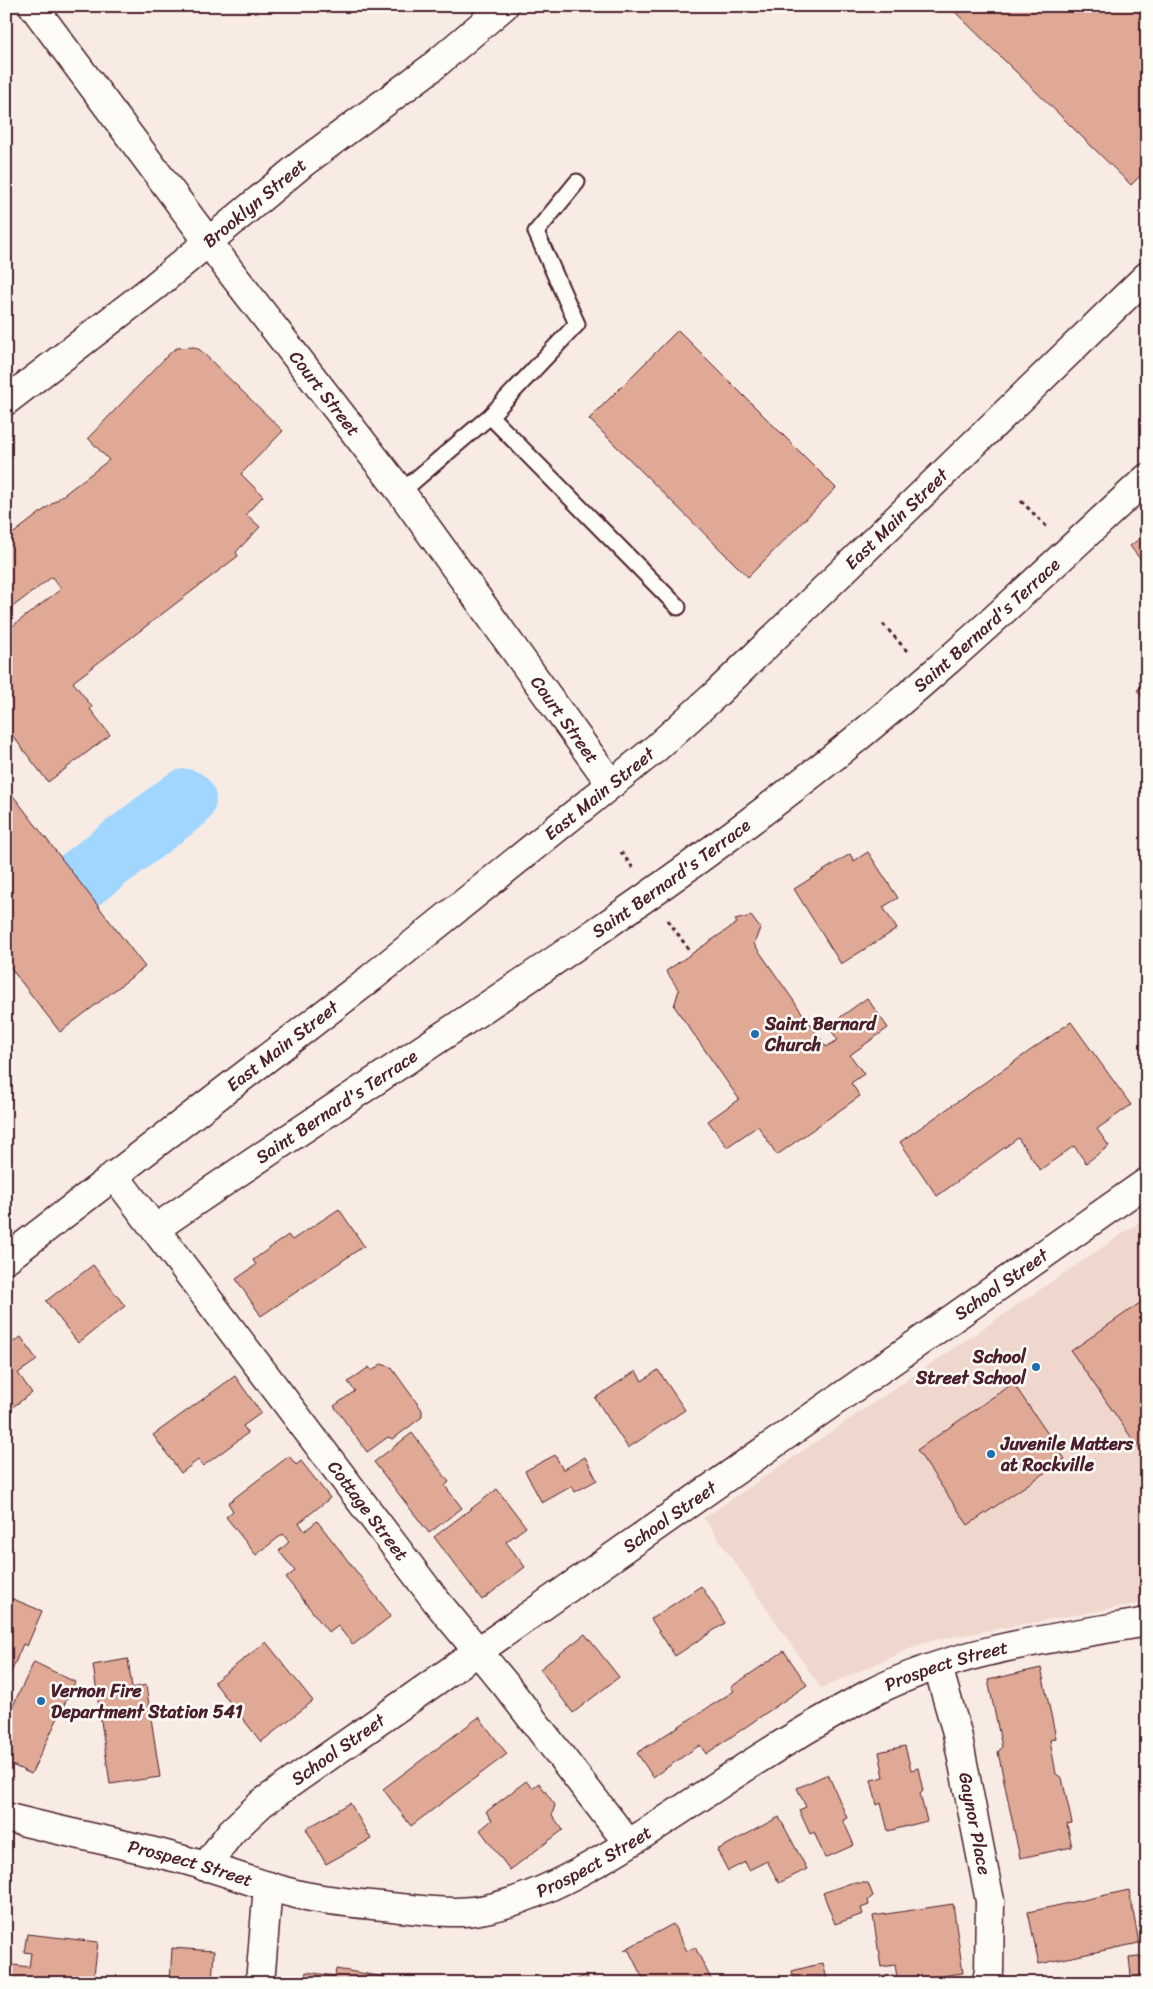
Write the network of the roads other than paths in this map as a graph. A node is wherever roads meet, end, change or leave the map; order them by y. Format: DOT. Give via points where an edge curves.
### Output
graph roads {
  1 [pos="33,6"];
  2 [pos="504,6"];
  3 [pos="577,182"];
  4 [pos="208,242"];
  5 [pos="1147,276"];
  6 [pos="6,401"];
  7 [pos="490,416"];
  8 [pos="1147,478"];
  9 [pos="401,492"];
  10 [pos="678,607"];
  11 [pos="611,784"];
  12 [pos="114,1175"];
  13 [pos="1147,1182"];
  14 [pos="155,1228"];
  15 [pos="6,1259"];
  16 [pos="1147,1622"];
  17 [pos="477,1652"];
  18 [pos="938,1666"];
  19 [pos="6,1817"];
  20 [pos="628,1843"];
  21 [pos="205,1867"];
  22 [pos="268,1886"];
  23 [pos="260,1983"];
  24 [pos="986,1983"];
  1 -- 4 [label="street, Court Street"];
  2 -- 4 [label="street, Brooklyn Street" via="430,69 302,163"];
  3 -- 7 [label="lane" via="536,232 577,324"];
  4 -- 6 [label="street, Brooklyn Street" via="116,318"];
  4 -- 9 [label="street, Court Street"];
  5 -- 11 [label="street, East Main Street" via="714,695"];
  7 -- 9 [label="lane"];
  7 -- 10 [label="lane"];
  8 -- 14 [label="street, Saint Bernard's Terrace" via="942,667 800,784 629,909"];
  9 -- 11 [label="street, Court Street"];
  11 -- 12 [label="street, East Main Street" via="371,978"];
  12 -- 14 [label="street, Cottage Street"];
  12 -- 15 [label="street, East Main Street"];
  13 -- 17 [label="street, School Street"];
  14 -- 17 [label="street, Cottage Street"];
  16 -- 18 [label="street, Prospect Street" via="1011,1647"];
  17 -- 20 [label="street, Cottage Street"];
  17 -- 21 [label="street, School Street" via="262,1803 231,1832"];
  18 -- 20 [label="street, Prospect Street" via="898,1681 839,1711"];
  18 -- 24 [label="street, Gaynor Place" via="957,1733 990,1901"];
  19 -- 21 [label="street, Prospect Street"];
  20 -- 22 [label="street, Prospect Street" via="547,1887 497,1906 471,1911 358,1904 300,1895"];
  21 -- 22 [label="street, Prospect Street"];
  22 -- 23 [label="street"];
}
